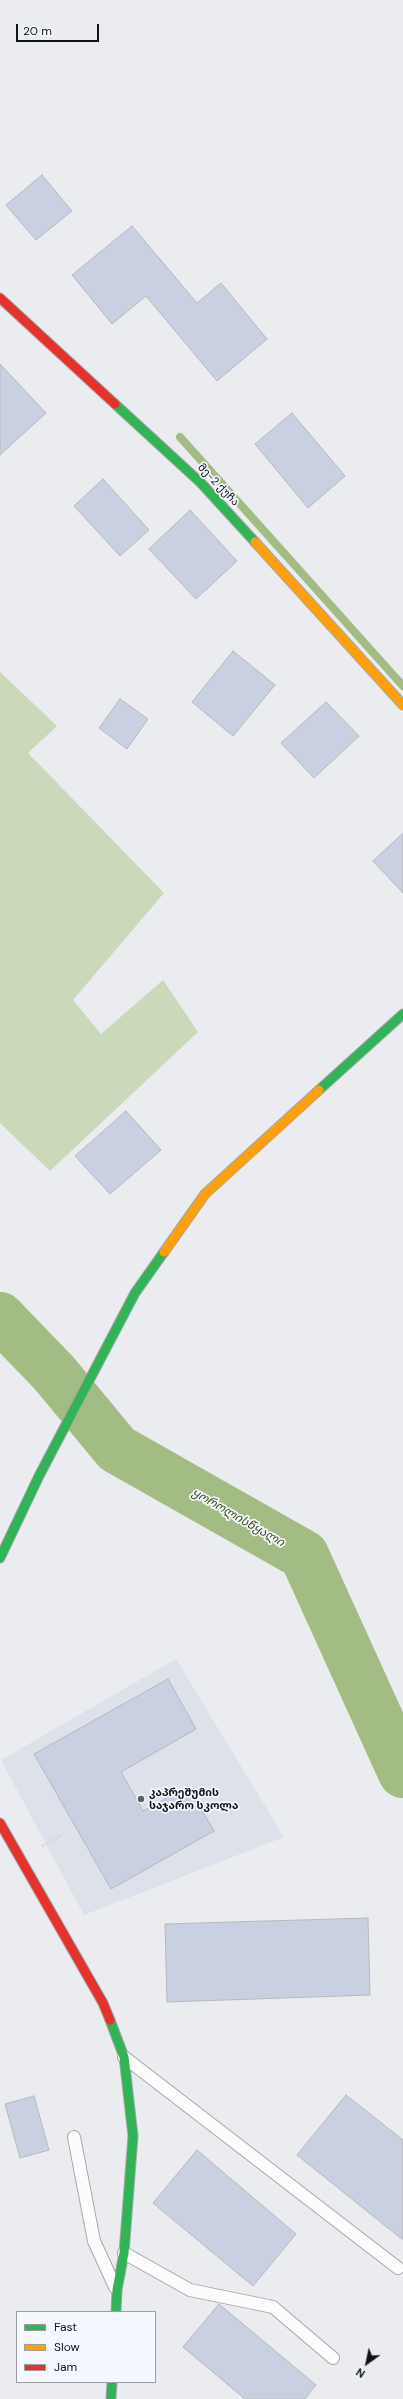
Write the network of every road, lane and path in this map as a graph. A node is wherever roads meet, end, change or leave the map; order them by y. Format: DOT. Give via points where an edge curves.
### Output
graph roads {
  1 [pos="0,298"];
  2 [pos="403,705"];
  3 [pos="403,1014"];
  4 [pos="0,1558"];
  5 [pos="0,1823"];
  6 [pos="124,2057"];
  7 [pos="74,2137"];
  8 [pos="124,2253"];
  9 [pos="398,2268"];
  10 [pos="117,2290"];
  11 [pos="116,2311"];
  12 [pos="333,2358"];
  13 [pos="112,2383"];
  14 [pos="111,2399"];
  1 -- 2 [label="street, მე-2 ქუჩა" via="201,483"];
  3 -- 4 [label="street" via="205,1194 135,1293 39,1476"];
  5 -- 6 [label="street" via="103,2003"];
  6 -- 8 [label="street" via="132,2136"];
  6 -- 9 [label="lane"];
  7 -- 10 [label="lane" via="94,2241"];
  8 -- 10 [label="street"];
  8 -- 12 [label="lane" via="190,2290 273,2307"];
  10 -- 11 [label="street"];
  13 -- 14 [label="street"];
}
